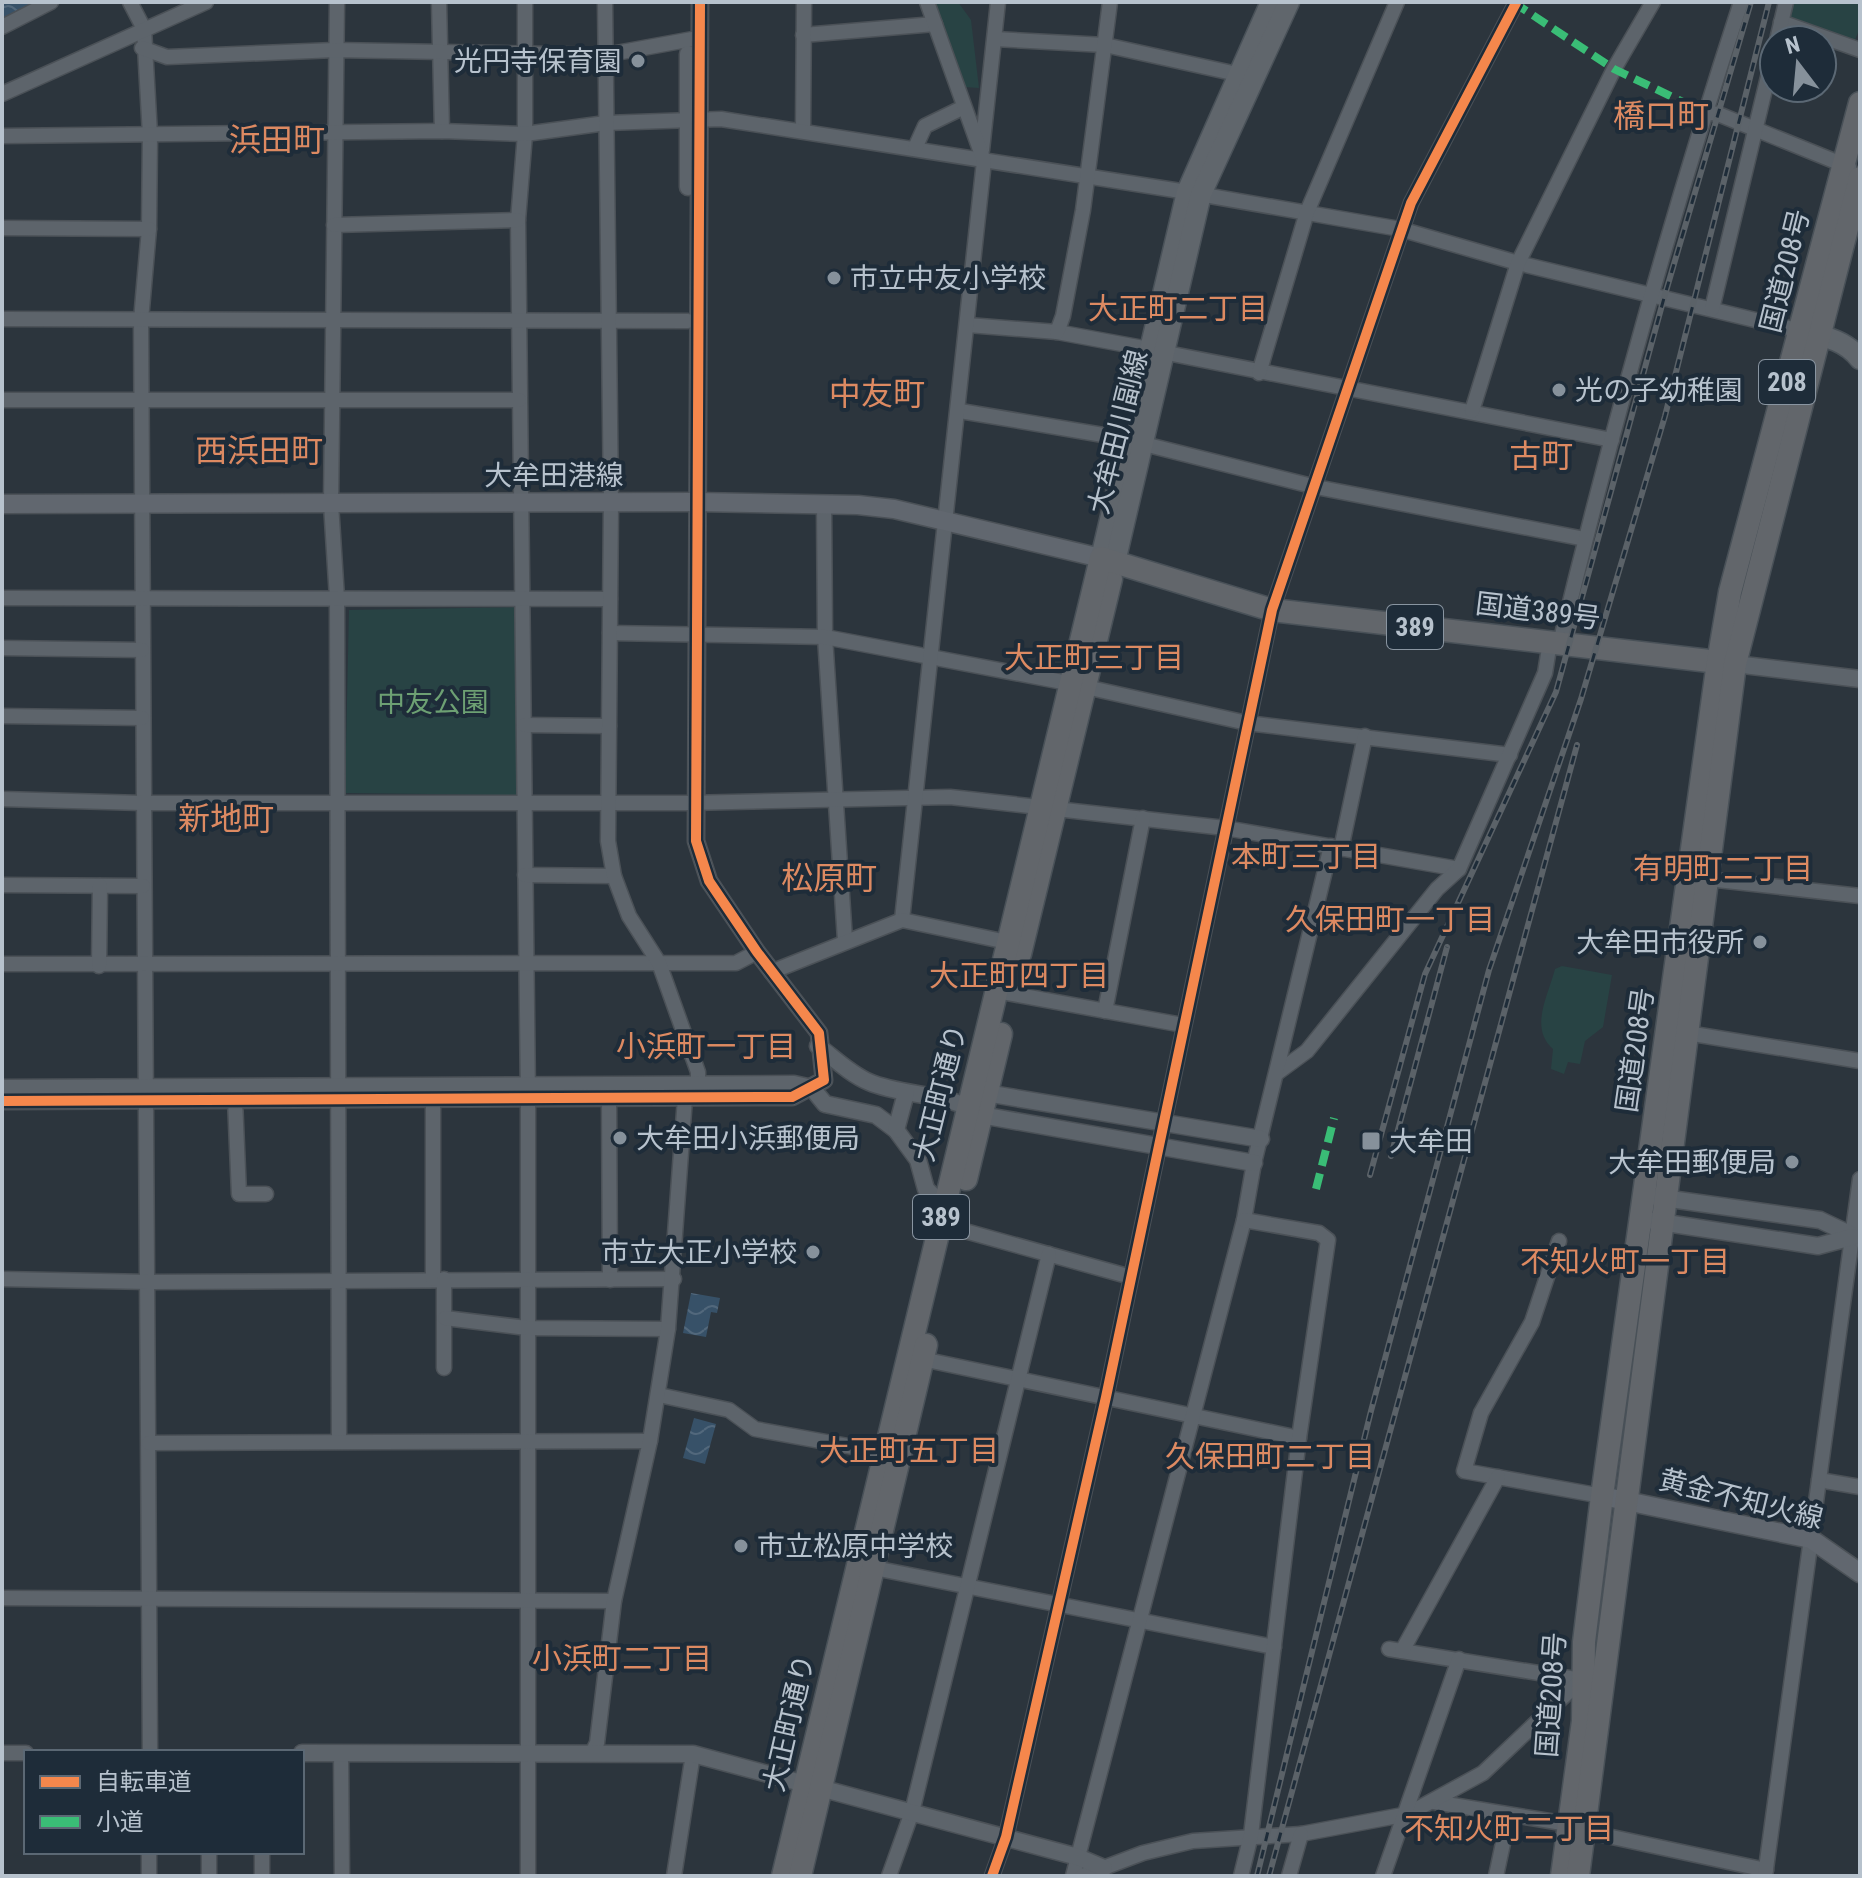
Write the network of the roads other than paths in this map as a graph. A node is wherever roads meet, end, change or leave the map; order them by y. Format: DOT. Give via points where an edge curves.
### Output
graph roads {
  1 [pos="51,2"];
  2 [pos="130,2"];
  3 [pos="206,2"];
  4 [pos="337,2"];
  5 [pos="439,2"];
  6 [pos="525,2"];
  7 [pos="605,2"];
  8 [pos="689,2"];
  9 [pos="700,2"];
  10 [pos="804,2"];
  11 [pos="927,2"];
  12 [pos="998,2"];
  13 [pos="1110,2"];
  14 [pos="1271,2"];
  15 [pos="1289,2"];
  16 [pos="1397,2"];
  17 [pos="1653,2"];
  18 [pos="1786,2"];
  19 [pos="1516,3"];
  20 [pos="1738,3"];
  21 [pos="1781,22"];
  22 [pos="935,24"];
  23 [pos="2,27"];
  24 [pos="144,29"];
  25 [pos="803,35"];
  26 [pos="693,38"];
  27 [pos="995,39"];
  28 [pos="1105,45"];
  29 [pos="142,48"];
  30 [pos="335,50"];
  31 [pos="440,50"];
  32 [pos="1860,50"];
  33 [pos="525,52"];
  34 [pos="605,55"];
  35 [pos="1237,74"];
  36 [pos="2,94"];
  37 [pos="1860,103"];
  38 [pos="1762,104"];
  39 [pos="964,107"];
  40 [pos="1704,112"];
  41 [pos="695,121"];
  42 [pos="606,123"];
  43 [pos="803,130"];
  44 [pos="442,131"];
  45 [pos="1756,131"];
  46 [pos="336,134"];
  47 [pos="525,134"];
  48 [pos="150,135"];
  49 [pos="2,136"];
  50 [pos="915,148"];
  51 [pos="983,156"];
  52 [pos="1854,172"];
  53 [pos="1087,176"];
  54 [pos="1194,193"];
  55 [pos="1307,212"];
  56 [pos="518,220"];
  57 [pos="334,225"];
  58 [pos="2,228"];
  59 [pos="149,229"];
  60 [pos="1400,229"];
  61 [pos="1518,263"];
  62 [pos="1652,295"];
  63 [pos="1712,309"];
  64 [pos="2,319"];
  65 [pos="334,319"];
  66 [pos="520,319"];
  67 [pos="606,319"];
  68 [pos="141,320"];
  69 [pos="688,321"];
  70 [pos="968,325"];
  71 [pos="1057,332"];
  72 [pos="1810,333"];
  73 [pos="1158,351"];
  74 [pos="1860,359"];
  75 [pos="1259,373"];
  76 [pos="1348,388"];
  77 [pos="2,400"];
  78 [pos="142,400"];
  79 [pos="331,400"];
  80 [pos="519,400"];
  81 [pos="960,411"];
  82 [pos="1472,411"];
  83 [pos="1612,440"];
  84 [pos="1136,442"];
  85 [pos="1316,487"];
  86 [pos="520,502"];
  87 [pos="692,502"];
  88 [pos="611,503"];
  89 [pos="2,504"];
  90 [pos="141,504"];
  91 [pos="331,504"];
  92 [pos="824,504"];
  93 [pos="947,521"];
  94 [pos="1585,539"];
  95 [pos="1108,560"];
  96 [pos="2,598"];
  97 [pos="337,598"];
  98 [pos="525,598"];
  99 [pos="610,599"];
  100 [pos="142,601"];
  101 [pos="1272,610"];
  102 [pos="610,633"];
  103 [pos="691,635"];
  104 [pos="825,637"];
  105 [pos="1555,643"];
  106 [pos="2,648"];
  107 [pos="142,650"];
  108 [pos="932,659"];
  109 [pos="1727,663"];
  110 [pos="1860,679"];
  111 [pos="1076,685"];
  112 [pos="2,716"];
  113 [pos="142,718"];
  114 [pos="1247,723"];
  115 [pos="525,725"];
  116 [pos="609,726"];
  117 [pos="1365,736"];
  118 [pos="1510,755"];
  119 [pos="914,797"];
  120 [pos="2,799"];
  121 [pos="835,799"];
  122 [pos="337,801"];
  123 [pos="525,801"];
  124 [pos="609,802"];
  125 [pos="691,802"];
  126 [pos="142,803"];
  127 [pos="1048,806"];
  128 [pos="1143,818"];
  129 [pos="1225,828"];
  130 [pos="1336,848"];
  131 [pos="1459,869"];
  132 [pos="525,875"];
  133 [pos="614,876"];
  134 [pos="1708,879"];
  135 [pos="2,885"];
  136 [pos="100,886"];
  137 [pos="143,886"];
  138 [pos="1860,896"];
  139 [pos="902,920"];
  140 [pos="845,940"];
  141 [pos="1007,942"];
  142 [pos="754,954"];
  143 [pos="525,962"];
  144 [pos="335,963"];
  145 [pos="659,963"];
  146 [pos="2,964"];
  147 [pos="99,966"];
  148 [pos="143,966"];
  149 [pos="771,972"];
  150 [pos="1003,993"];
  151 [pos="1105,1011"];
  152 [pos="1183,1025"];
  153 [pos="1687,1033"];
  154 [pos="822,1049"];
  155 [pos="1860,1061"];
  156 [pos="1277,1073"];
  157 [pos="698,1085"];
  158 [pos="2,1088"];
  159 [pos="812,1088"];
  160 [pos="528,1092"];
  161 [pos="338,1093"];
  162 [pos="906,1093"];
  163 [pos="144,1095"];
  164 [pos="609,1098"];
  165 [pos="685,1098"];
  166 [pos="433,1099"];
  167 [pos="235,1100"];
  168 [pos="2,1101"];
  169 [pos="978,1104"];
  170 [pos="1163,1124"];
  171 [pos="896,1130"];
  172 [pos="1261,1139"];
  173 [pos="1159,1148"];
  174 [pos="1254,1163"];
  175 [pos="1860,1179"];
  176 [pos="266,1194"];
  177 [pos="1655,1196"];
  178 [pos="952,1216"];
  179 [pos="1244,1220"];
  180 [pos="1652,1221"];
  181 [pos="1856,1238"];
  182 [pos="1559,1241"];
  183 [pos="1049,1254"];
  184 [pos="528,1277"];
  185 [pos="1131,1277"];
  186 [pos="338,1278"];
  187 [pos="2,1279"];
  188 [pos="438,1279"];
  189 [pos="674,1279"];
  190 [pos="610,1280"];
  191 [pos="149,1282"];
  192 [pos="445,1318"];
  193 [pos="527,1328"];
  194 [pos="668,1329"];
  195 [pos="922,1359"];
  196 [pos="444,1368"];
  197 [pos="1020,1379"];
  198 [pos="659,1395"];
  199 [pos="1106,1397"];
  200 [pos="1192,1417"];
  201 [pos="1299,1438"];
  202 [pos="525,1440"];
  203 [pos="339,1441"];
  204 [pos="650,1441"];
  205 [pos="149,1443"];
  206 [pos="891,1454"];
  207 [pos="1498,1477"];
  208 [pos="1819,1480"];
  209 [pos="1860,1487"];
  210 [pos="1602,1496"];
  211 [pos="1625,1501"];
  212 [pos="1811,1539"];
  213 [pos="874,1568"];
  214 [pos="1860,1573"];
  215 [pos="969,1587"];
  216 [pos="2,1598"];
  217 [pos="528,1598"];
  218 [pos="149,1601"];
  219 [pos="614,1601"];
  220 [pos="1059,1606"];
  221 [pos="1142,1620"];
  222 [pos="1274,1647"];
  223 [pos="1459,1659"];
  224 [pos="1581,1680"];
  225 [pos="1604,1682"];
  226 [pos="150,1750"];
  227 [pos="2,1753"];
  228 [pos="24,1753"];
  229 [pos="304,1753"];
  230 [pos="341,1753"];
  231 [pos="592,1753"];
  232 [pos="529,1754"];
  233 [pos="693,1754"];
  234 [pos="813,1786"];
  235 [pos="1434,1802"];
  236 [pos="912,1812"];
  237 [pos="1408,1814"];
  238 [pos="1509,1815"];
  239 [pos="1576,1828"];
  240 [pos="1301,1834"];
  241 [pos="1251,1835"];
  242 [pos="1006,1837"];
  243 [pos="149,1854"];
  244 [pos="209,1854"];
  245 [pos="262,1854"];
  246 [pos="1078,1857"];
  247 [pos="1104,1868"];
  248 [pos="1765,1873"];
  249 [pos="149,1876"];
  250 [pos="209,1876"];
  251 [pos="262,1876"];
  252 [pos="342,1876"];
  253 [pos="528,1876"];
  254 [pos="674,1876"];
  255 [pos="783,1876"];
  256 [pos="800,1876"];
  257 [pos="889,1876"];
  258 [pos="992,1876"];
  259 [pos="1073,1876"];
  260 [pos="1082,1876"];
  261 [pos="1241,1876"];
  262 [pos="1289,1876"];
  263 [pos="1383,1876"];
  264 [pos="1496,1876"];
  265 [pos="1562,1876"];
  266 [pos="1578,1876"];
  1 -- 23 [label="street"];
  2 -- 24 [label="street"];
  3 -- 24 [label="street"];
  4 -- 30 [label="street"];
  5 -- 31 [label="street"];
  6 -- 33 [label="street"];
  7 -- 34 [label="street"];
  8 -- 26 [label="street"];
  9 -- 26 [label="street"];
  10 -- 25 [label="street"];
  11 -- 22 [label="street"];
  12 -- 27 [label="street"];
  13 -- 28 [label="street"];
  14 -- 35 [label="main road, 大牟田川副線"];
  15 -- 54 [label="main road, 大牟田川副線"];
  16 -- 55 [label="street"];
  17 -- 61 [label="street"];
  18 -- 21 [label="street"];
  19 -- 60 [label="street"];
  20 -- 40 [label="street"];
  21 -- 32 [label="street"];
  22 -- 25 [label="street"];
  22 -- 39 [label="street"];
  24 -- 29 [label="street"];
  24 -- 36 [label="street"];
  25 -- 43 [label="street"];
  26 -- 34 [label="street"];
  26 -- 41 [label="street"];
  27 -- 28 [label="street"];
  27 -- 51 [label="street"];
  28 -- 35 [label="street"];
  28 -- 53 [label="street"];
  29 -- 30 [label="street" via="167,57"];
  29 -- 48 [label="street"];
  30 -- 31 [label="street"];
  30 -- 46 [label="street"];
  31 -- 33 [label="street"];
  31 -- 44 [label="street"];
  33 -- 34 [label="street"];
  33 -- 47 [label="street"];
  34 -- 42 [label="street"];
  35 -- 54 [label="main road, 大牟田川副線"];
  37 -- 52 [label="highway, 国道208号 / 208"];
  38 -- 45 [label="street"];
  39 -- 50 [label="street" via="925,126"];
  39 -- 51 [label="street"];
  40 -- 45 [label="street"];
  40 -- 62 [label="street"];
  41 -- 42 [label="street"];
  41 -- 43 [label="street"];
  41 -- 69 [label="street"];
  41 -- 87 [label="street"];
  42 -- 47 [label="street"];
  42 -- 67 [label="street"];
  43 -- 50 [label="street"];
  44 -- 46 [label="street"];
  44 -- 47 [label="street"];
  45 -- 52 [label="street"];
  45 -- 63 [label="street"];
  46 -- 48 [label="street"];
  46 -- 57 [label="street"];
  47 -- 56 [label="street"];
  48 -- 49 [label="street"];
  48 -- 59 [label="street"];
  50 -- 51 [label="street"];
  51 -- 53 [label="street"];
  51 -- 70 [label="street"];
  52 -- 72 [label="highway, 国道208号 / 208"];
  53 -- 54 [label="street"];
  53 -- 71 [label="street"];
  54 -- 55 [label="street"];
  54 -- 73 [label="main road, 大牟田川副線"];
  55 -- 60 [label="street"];
  55 -- 75 [label="street"];
  56 -- 57 [label="street"];
  56 -- 66 [label="street"];
  57 -- 65 [label="street"];
  58 -- 59 [label="street"];
  59 -- 68 [label="street"];
  60 -- 61 [label="street"];
  60 -- 76 [label="street"];
  61 -- 62 [label="street"];
  61 -- 82 [label="street"];
  62 -- 63 [label="street"];
  62 -- 83 [label="street"];
  63 -- 72 [label="street"];
  64 -- 68 [label="street"];
  65 -- 66 [label="street"];
  65 -- 68 [label="street"];
  65 -- 79 [label="street"];
  66 -- 67 [label="street"];
  66 -- 80 [label="street"];
  67 -- 69 [label="street"];
  67 -- 88 [label="street"];
  68 -- 78 [label="street"];
  69 -- 87 [label="street"];
  70 -- 71 [label="street"];
  70 -- 81 [label="street"];
  71 -- 73 [label="street"];
  72 -- 74 [label="main road" via="1851,348"];
  72 -- 109 [label="highway, 国道208号 / 208" via="1730,592"];
  73 -- 75 [label="street"];
  73 -- 84 [label="main road, 大牟田川副線"];
  75 -- 76 [label="street"];
  76 -- 82 [label="street"];
  76 -- 85 [label="street"];
  77 -- 78 [label="street"];
  78 -- 79 [label="street"];
  78 -- 90 [label="street"];
  79 -- 80 [label="street"];
  79 -- 91 [label="street"];
  80 -- 86 [label="street"];
  81 -- 84 [label="street"];
  81 -- 93 [label="street"];
  82 -- 83 [label="street"];
  83 -- 94 [label="street"];
  84 -- 85 [label="street"];
  84 -- 95 [label="main road, 大牟田川副線"];
  85 -- 94 [label="street"];
  85 -- 101 [label="street"];
  86 -- 88 [label="main road, 大牟田港線"];
  86 -- 91 [label="main road, 大牟田港線"];
  86 -- 98 [label="street"];
  87 -- 88 [label="main road, 大牟田港線"];
  87 -- 92 [label="main road, 大牟田港線"];
  87 -- 103 [label="street"];
  88 -- 99 [label="street"];
  89 -- 90 [label="main road, 大牟田港線"];
  90 -- 91 [label="main road, 大牟田港線"];
  90 -- 100 [label="street"];
  91 -- 97 [label="street"];
  92 -- 93 [label="main road, 大牟田港線" via="894,509"];
  92 -- 104 [label="street"];
  93 -- 95 [label="main road, 大牟田港線"];
  93 -- 108 [label="street"];
  94 -- 105 [label="street"];
  95 -- 101 [label="highway, 国道389号 / 389"];
  95 -- 111 [label="highway, 大正町通り / 389"];
  96 -- 100 [label="street"];
  97 -- 98 [label="street"];
  97 -- 100 [label="street"];
  97 -- 122 [label="street"];
  98 -- 99 [label="street"];
  98 -- 115 [label="street"];
  99 -- 102 [label="street"];
  100 -- 107 [label="street"];
  101 -- 105 [label="highway, 国道389号 / 389"];
  101 -- 114 [label="street"];
  102 -- 103 [label="street"];
  102 -- 116 [label="street"];
  103 -- 104 [label="street"];
  103 -- 125 [label="street"];
  104 -- 108 [label="street"];
  104 -- 121 [label="street"];
  105 -- 109 [label="highway, 国道389号 / 389"];
  105 -- 118 [label="street"];
  106 -- 107 [label="street"];
  107 -- 113 [label="street"];
  108 -- 111 [label="street"];
  108 -- 119 [label="street"];
  109 -- 110 [label="street"];
  109 -- 134 [label="highway, 国道208号 / 208"];
  109 -- 177 [label="highway, 国道208号 / 208"];
  111 -- 114 [label="street"];
  111 -- 127 [label="highway, 大正町通り / 389"];
  112 -- 113 [label="street"];
  113 -- 126 [label="street"];
  114 -- 117 [label="street"];
  114 -- 129 [label="street"];
  115 -- 116 [label="street"];
  115 -- 123 [label="street"];
  116 -- 124 [label="street"];
  117 -- 118 [label="street"];
  117 -- 130 [label="street"];
  118 -- 131 [label="street"];
  119 -- 121 [label="street"];
  119 -- 127 [label="street"];
  119 -- 139 [label="street"];
  120 -- 126 [label="street"];
  121 -- 125 [label="street"];
  121 -- 140 [label="street"];
  122 -- 123 [label="street"];
  122 -- 126 [label="street"];
  122 -- 144 [label="street"];
  123 -- 124 [label="street"];
  123 -- 132 [label="street"];
  124 -- 125 [label="street"];
  124 -- 133 [label="street"];
  125 -- 142 [label="street" via="701,862"];
  126 -- 137 [label="street"];
  127 -- 128 [label="street"];
  127 -- 141 [label="highway, 大正町通り / 389"];
  127 -- 150 [label="highway, 大正町通り / 389"];
  128 -- 129 [label="street"];
  128 -- 151 [label="street"];
  129 -- 130 [label="street"];
  129 -- 152 [label="street"];
  130 -- 131 [label="street"];
  130 -- 156 [label="street"];
  131 -- 156 [label="street" via="1437,889 1307,1051"];
  132 -- 133 [label="street"];
  132 -- 143 [label="street"];
  133 -- 145 [label="street" via="629,916"];
  134 -- 138 [label="street"];
  134 -- 153 [label="highway, 国道208号 / 208"];
  135 -- 136 [label="street"];
  136 -- 137 [label="street"];
  136 -- 147 [label="street"];
  137 -- 148 [label="street"];
  139 -- 140 [label="street"];
  139 -- 141 [label="street"];
  140 -- 149 [label="street"];
  141 -- 150 [label="highway, 大正町通り / 389"];
  142 -- 145 [label="street" via="736,963"];
  142 -- 149 [label="street"];
  142 -- 154 [label="street"];
  143 -- 144 [label="street"];
  143 -- 145 [label="street"];
  143 -- 160 [label="street"];
  144 -- 148 [label="street"];
  144 -- 161 [label="street"];
  145 -- 157 [label="street"];
  146 -- 147 [label="street"];
  147 -- 148 [label="street"];
  148 -- 163 [label="street"];
  149 -- 154 [label="street" via="819,1033"];
  150 -- 151 [label="street"];
  150 -- 169 [label="highway, 大正町通り / 389"];
  151 -- 152 [label="street"];
  152 -- 170 [label="street"];
  153 -- 155 [label="street"];
  153 -- 177 [label="highway, 国道208号 / 208"];
  154 -- 159 [label="street" via="824,1080"];
  154 -- 162 [label="street" via="867,1081"];
  156 -- 172 [label="street"];
  157 -- 159 [label="street"];
  157 -- 160 [label="street"];
  157 -- 165 [label="street"];
  158 -- 163 [label="street"];
  159 -- 165 [label="street" via="792,1097"];
  159 -- 171 [label="street" via="825,1104 876,1115"];
  160 -- 161 [label="street"];
  160 -- 164 [label="street"];
  160 -- 166 [label="street"];
  160 -- 184 [label="street"];
  161 -- 163 [label="street"];
  161 -- 166 [label="street"];
  161 -- 167 [label="street"];
  161 -- 186 [label="street"];
  162 -- 169 [label="street"];
  162 -- 171 [label="street"];
  163 -- 167 [label="street"];
  163 -- 168 [label="street"];
  163 -- 191 [label="street"];
  164 -- 165 [label="street"];
  164 -- 190 [label="street"];
  165 -- 189 [label="street"];
  166 -- 188 [label="street"];
  167 -- 176 [label="street" via="239,1194"];
  169 -- 170 [label="street"];
  169 -- 173 [label="street"];
  169 -- 178 [label="highway, 大正町通り / 389"];
  170 -- 172 [label="street"];
  170 -- 173 [label="street"];
  171 -- 178 [label="street" via="918,1160 926,1189"];
  172 -- 174 [label="street"];
  173 -- 174 [label="street"];
  173 -- 185 [label="street"];
  174 -- 179 [label="street"];
  175 -- 181 [label="street"];
  177 -- 180 [label="highway, 国道208号 / 208"];
  177 -- 181 [label="street" via="1820,1220"];
  178 -- 183 [label="street"];
  178 -- 195 [label="highway, 大正町通り / 389"];
  178 -- 206 [label="highway, 大正町通り / 389"];
  179 -- 200 [label="street"];
  179 -- 201 [label="street" via="1319,1233 1328,1240"];
  180 -- 181 [label="street" via="1818,1246"];
  180 -- 210 [label="highway, 国道208号 / 208"];
  180 -- 211 [label="highway, 国道208号 / 208"];
  181 -- 208 [label="street"];
  182 -- 207 [label="street" via="1532,1322 1481,1413 1464,1471"];
  183 -- 185 [label="street"];
  183 -- 197 [label="street"];
  184 -- 188 [label="street"];
  184 -- 190 [label="street"];
  184 -- 193 [label="street"];
  185 -- 199 [label="street"];
  186 -- 188 [label="street"];
  186 -- 191 [label="street"];
  186 -- 203 [label="street"];
  187 -- 191 [label="street"];
  188 -- 192 [label="street"];
  189 -- 190 [label="street"];
  189 -- 194 [label="street"];
  191 -- 205 [label="street"];
  192 -- 193 [label="street"];
  192 -- 196 [label="street"];
  193 -- 194 [label="street"];
  193 -- 202 [label="street"];
  194 -- 198 [label="street"];
  195 -- 197 [label="street"];
  195 -- 206 [label="highway, 大正町通り / 389"];
  197 -- 199 [label="street"];
  197 -- 215 [label="street"];
  198 -- 204 [label="street"];
  198 -- 206 [label="street" via="729,1410 755,1429"];
  199 -- 200 [label="street"];
  199 -- 220 [label="street"];
  200 -- 201 [label="street"];
  200 -- 221 [label="street"];
  201 -- 222 [label="street"];
  202 -- 203 [label="street"];
  202 -- 204 [label="street"];
  202 -- 217 [label="street"];
  203 -- 205 [label="street"];
  204 -- 219 [label="street"];
  205 -- 218 [label="street"];
  206 -- 213 [label="highway, 大正町通り / 389"];
  206 -- 234 [label="highway, 大正町通り / 389"];
  207 -- 210 [label="street"];
  207 -- 223 [label="street" via="1395,1650"];
  208 -- 209 [label="street"];
  208 -- 212 [label="street"];
  210 -- 211 [label="main road, 黄金不知火線"];
  210 -- 224 [label="highway, 国道208号 / 208"];
  211 -- 212 [label="main road, 黄金不知火線"];
  211 -- 225 [label="highway, 国道208号 / 208"];
  212 -- 214 [label="main road, 黄金不知火線"];
  212 -- 248 [label="street"];
  213 -- 215 [label="street"];
  213 -- 234 [label="highway, 大正町通り / 389"];
  215 -- 220 [label="street"];
  215 -- 236 [label="street"];
  216 -- 218 [label="street"];
  217 -- 218 [label="street"];
  217 -- 219 [label="street"];
  217 -- 232 [label="street"];
  218 -- 226 [label="street"];
  219 -- 231 [label="street"];
  220 -- 221 [label="street"];
  220 -- 242 [label="street"];
  221 -- 222 [label="street"];
  221 -- 246 [label="street"];
  222 -- 241 [label="street"];
  223 -- 224 [label="street"];
  223 -- 237 [label="street"];
  224 -- 225 [label="street"];
  224 -- 235 [label="street" via="1504,1756"];
  224 -- 239 [label="highway, 国道208号 / 208"];
  225 -- 239 [label="highway, 国道208号 / 208"];
  227 -- 228 [label="street"];
  229 -- 230 [label="street"];
  230 -- 232 [label="street"];
  230 -- 252 [label="street"];
  231 -- 232 [label="street"];
  231 -- 233 [label="street"];
  232 -- 253 [label="street"];
  233 -- 234 [label="street"];
  233 -- 254 [label="street"];
  234 -- 236 [label="street"];
  234 -- 255 [label="highway, 大正町通り / 389"];
  234 -- 256 [label="highway, 大正町通り / 389"];
  235 -- 237 [label="street"];
  235 -- 238 [label="street"];
  236 -- 242 [label="street"];
  236 -- 257 [label="street"];
  237 -- 240 [label="street"];
  237 -- 263 [label="street"];
  238 -- 239 [label="street"];
  238 -- 264 [label="street"];
  239 -- 248 [label="street"];
  239 -- 265 [label="highway, 国道208号 / 208"];
  239 -- 266 [label="highway, 国道208号 / 208"];
  240 -- 241 [label="street"];
  240 -- 262 [label="street"];
  241 -- 247 [label="street" via="1193,1841"];
  241 -- 261 [label="street"];
  242 -- 246 [label="street"];
  242 -- 258 [label="street"];
  243 -- 249 [label="street"];
  244 -- 250 [label="street"];
  245 -- 251 [label="street"];
  246 -- 247 [label="street"];
  246 -- 259 [label="street"];
  247 -- 260 [label="street"];
}
